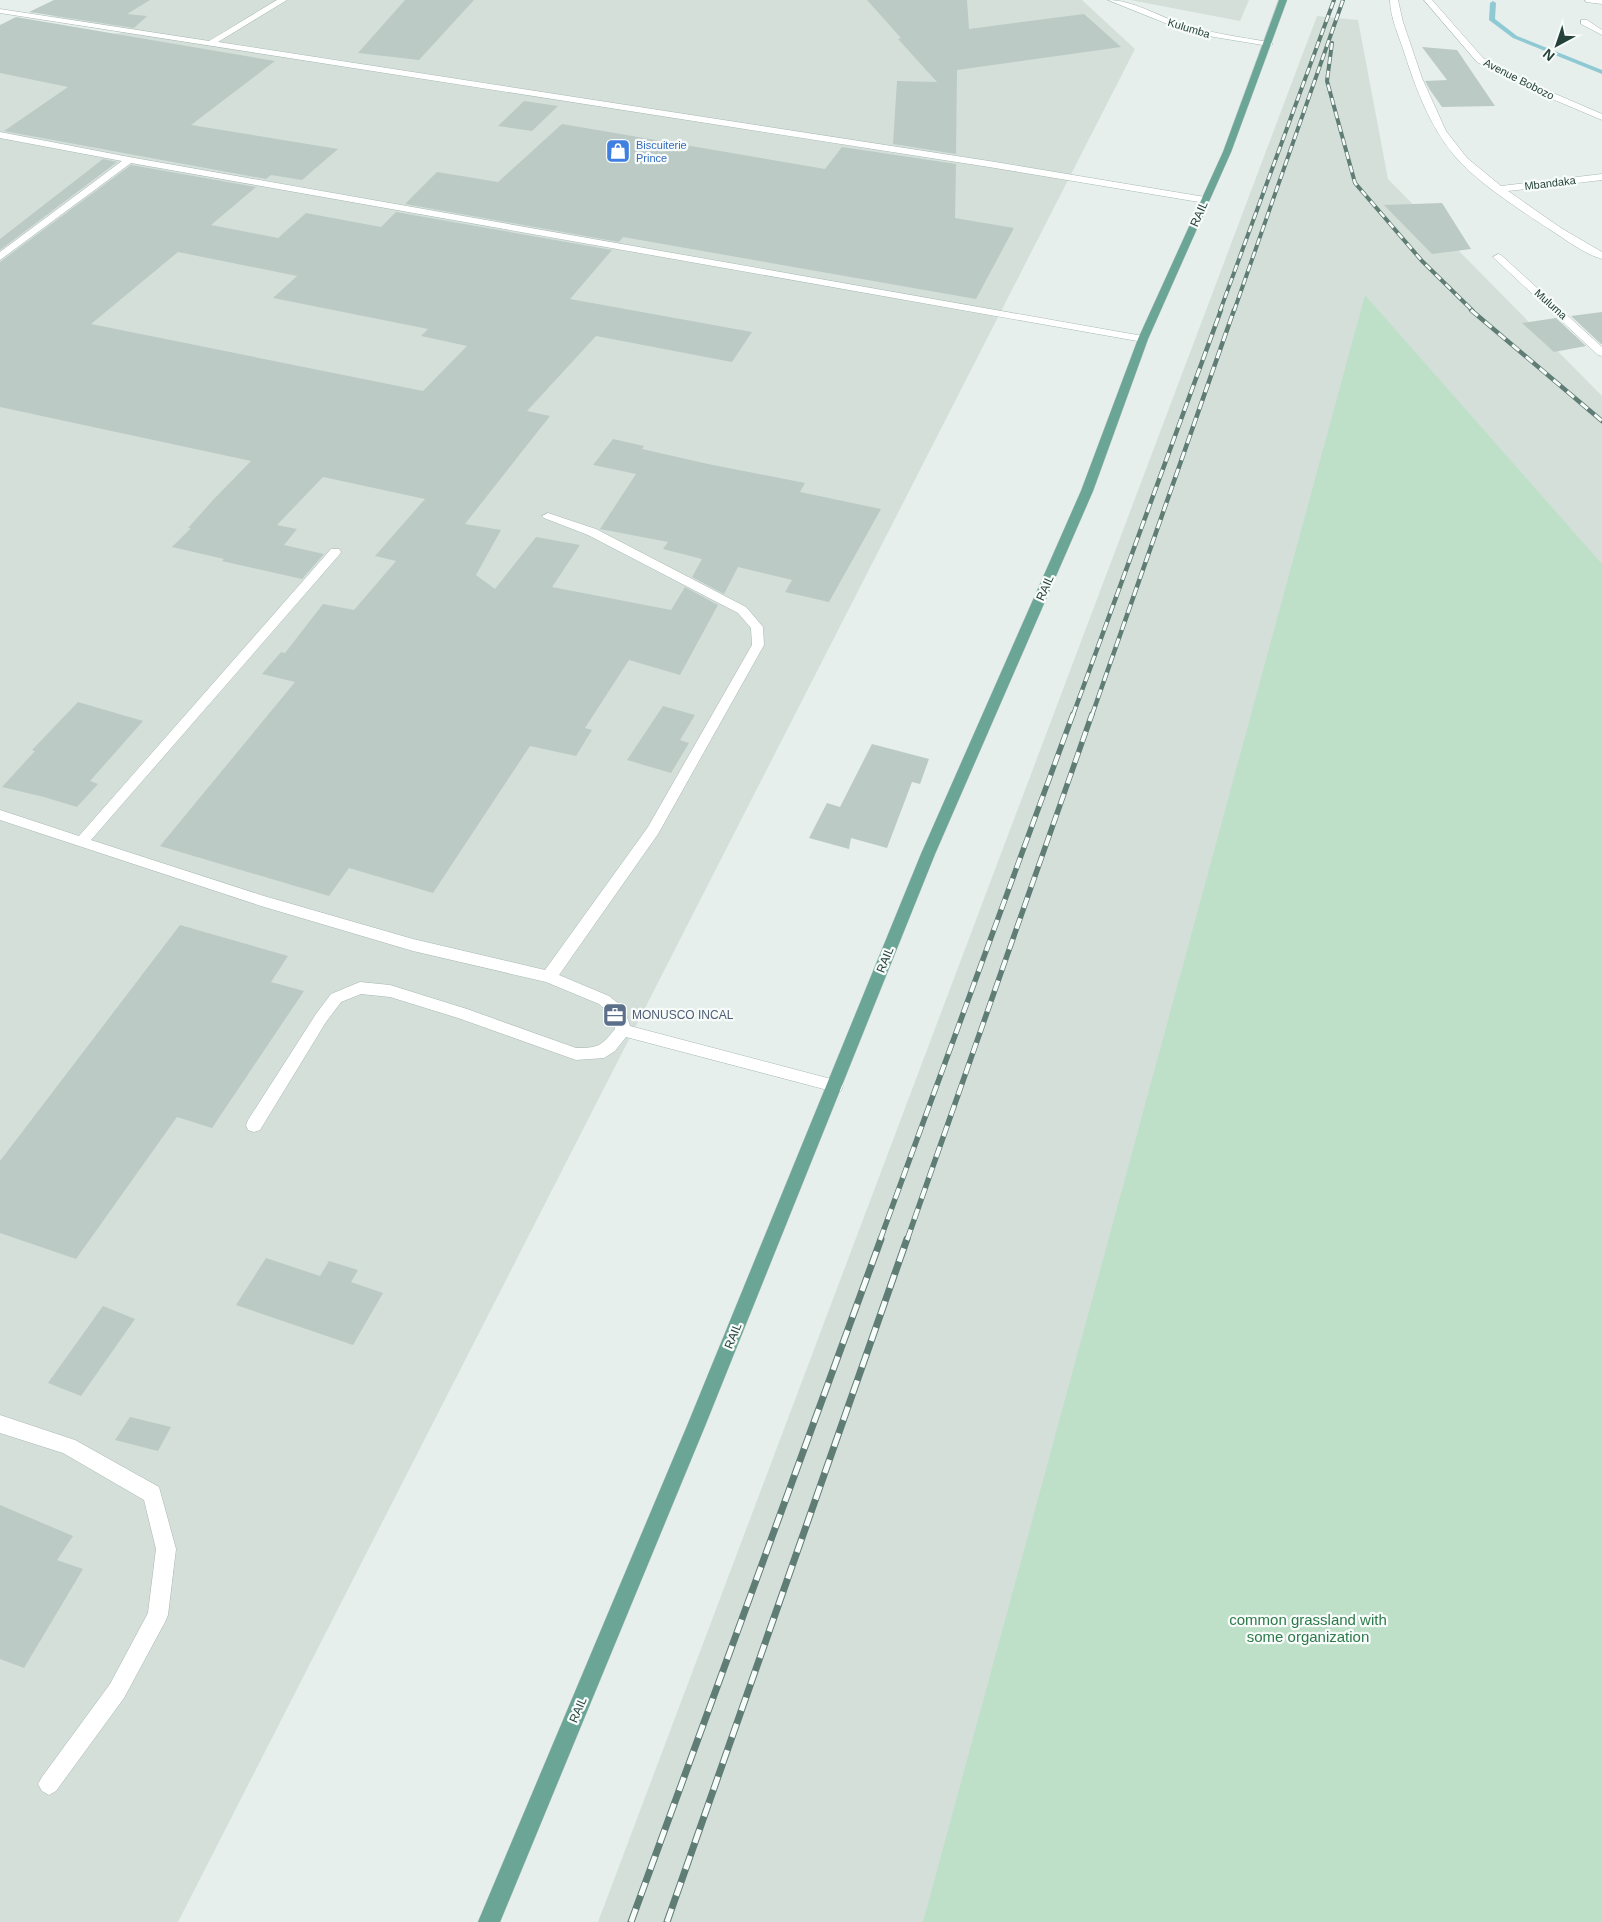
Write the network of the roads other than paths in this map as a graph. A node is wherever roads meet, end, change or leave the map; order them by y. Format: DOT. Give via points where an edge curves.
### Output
graph roads {
  1 [pos="283,0"];
  2 [pos="1112,0"];
  3 [pos="1284,0"];
  4 [pos="1394,0"];
  5 [pos="1428,0"];
  6 [pos="1589,0"];
  7 [pos="1602,2"];
  8 [pos="0,11"];
  9 [pos="1584,22"];
  10 [pos="1602,33"];
  11 [pos="211,43"];
  12 [pos="1268,44"];
  13 [pos="1602,117"];
  14 [pos="0,135"];
  15 [pos="129,160"];
  16 [pos="1602,177"];
  17 [pos="1499,189"];
  18 [pos="1205,200"];
  19 [pos="1602,256"];
  20 [pos="0,257"];
  21 [pos="1498,258"];
  22 [pos="1143,339"];
  23 [pos="1602,353"];
  24 [pos="548,516"];
  25 [pos="335,552"];
  26 [pos="0,815"];
  27 [pos="82,841"];
  28 [pos="550,977"];
  29 [pos="623,1030"];
  30 [pos="835,1086"];
  31 [pos="254,1125"];
  32 [pos="0,1424"];
  33 [pos="49,1784"];
  34 [pos="489,1922"];
  1 -- 11 [label="street"];
  2 -- 12 [label="street, Kulumba" via="1214,36"];
  3 -- 12 [label="main road, RAIL"];
  4 -- 17 [label="street" via="1409,58 1452,146"];
  5 -- 13 [label="street, Avenue Bobozo" via="1480,60 1534,88"];
  6 -- 7 [label="street"];
  8 -- 11 [label="street"];
  9 -- 10 [label="street"];
  11 -- 18 [label="street"];
  12 -- 18 [label="main road, RAIL"];
  14 -- 15 [label="street"];
  15 -- 20 [label="street"];
  15 -- 22 [label="street"];
  16 -- 17 [label="street, Mbandaka"];
  17 -- 19 [label="street" via="1569,238"];
  18 -- 22 [label="main road, RAIL"];
  21 -- 23 [label="street, Muluma"];
  22 -- 30 [label="main road, RAIL" via="1087,491 928,854"];
  24 -- 28 [label="street" via="592,532 742,610 757,627 758,645 653,830"];
  25 -- 27 [label="street"];
  26 -- 27 [label="street"];
  27 -- 28 [label="street" via="261,901 413,945"];
  28 -- 29 [label="street" via="604,1000 619,1012"];
  29 -- 30 [label="street"];
  29 -- 31 [label="street" via="609,1047 598,1054 576,1054 390,991 360,988 336,998"];
  30 -- 34 [label="main road, RAIL"];
  32 -- 33 [label="street" via="68,1446 152,1494 166,1549 158,1615 117,1691"];
}
